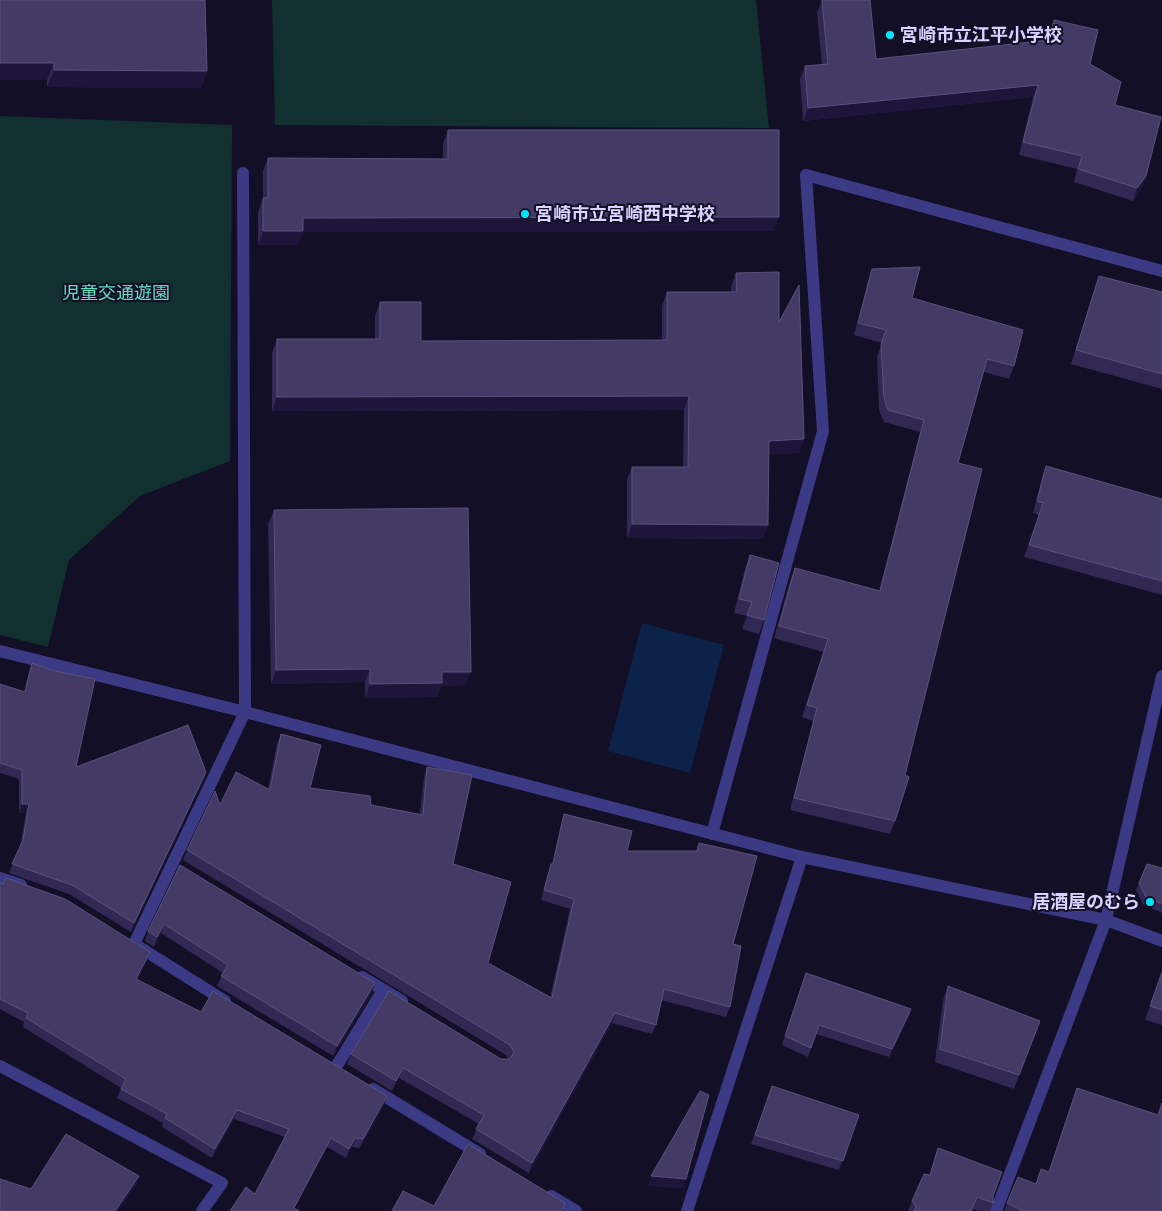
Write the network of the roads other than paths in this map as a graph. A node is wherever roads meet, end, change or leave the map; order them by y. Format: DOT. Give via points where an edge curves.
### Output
graph roads {
  1 [pos="243,173"];
  2 [pos="1162,271"];
  3 [pos="0,651"];
  4 [pos="1162,676"];
  5 [pos="245,712"];
  6 [pos="712,834"];
  7 [pos="802,857"];
  8 [pos="0,878"];
  9 [pos="37,891"];
  10 [pos="1106,920"];
  11 [pos="1162,942"];
  12 [pos="350,970"];
  13 [pos="383,990"];
  14 [pos="409,1005"];
  15 [pos="237,1008"];
  16 [pos="0,1066"];
  17 [pos="336,1067"];
  18 [pos="361,1082"];
  19 [pos="490,1160"];
  20 [pos="541,1190"];
  21 [pos="202,1211"];
  22 [pos="576,1211"];
  23 [pos="687,1211"];
  24 [pos="996,1211"];
  1 -- 5 [label="street"];
  2 -- 6 [label="street" via="806,175 823,431"];
  3 -- 5 [label="street"];
  4 -- 10 [label="street"];
  5 -- 6 [label="street"];
  5 -- 15 [label="street" via="177,866 131,942"];
  6 -- 7 [label="street"];
  7 -- 10 [label="street"];
  7 -- 23 [label="street"];
  8 -- 9 [label="street"];
  10 -- 11 [label="street"];
  10 -- 24 [label="street"];
  12 -- 13 [label="street"];
  13 -- 14 [label="street"];
  13 -- 17 [label="street"];
  16 -- 21 [label="street" via="222,1183"];
  18 -- 19 [label="street"];
  20 -- 22 [label="street"];
}
